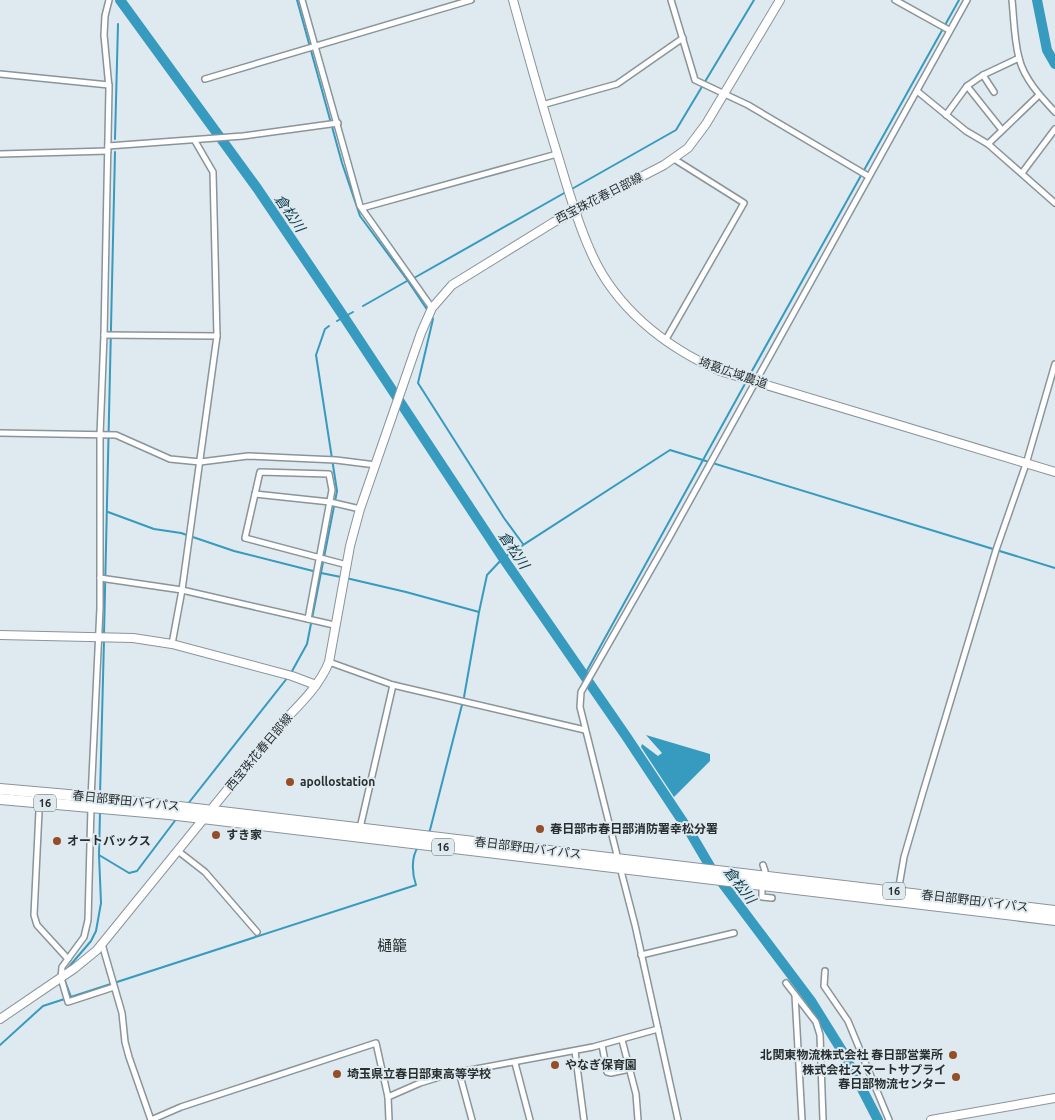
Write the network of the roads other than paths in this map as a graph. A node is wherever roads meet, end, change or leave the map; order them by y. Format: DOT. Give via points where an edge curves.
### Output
graph roads {
  1 [pos="302,0"];
  2 [pos="471,0"];
  3 [pos="514,0"];
  4 [pos="671,0"];
  5 [pos="780,0"];
  6 [pos="895,0"];
  7 [pos="967,0"];
  8 [pos="1012,0"];
  9 [pos="108,1"];
  10 [pos="949,30"];
  11 [pos="682,38"];
  12 [pos="314,46"];
  13 [pos="1018,58"];
  14 [pos="0,74"];
  15 [pos="982,75"];
  16 [pos="204,79"];
  17 [pos="109,84"];
  18 [pos="967,86"];
  19 [pos="917,90"];
  20 [pos="994,92"];
  21 [pos="724,94"];
  22 [pos="1039,95"];
  23 [pos="542,105"];
  24 [pos="1055,112"];
  25 [pos="946,115"];
  26 [pos="336,123"];
  27 [pos="1055,129"];
  28 [pos="1002,130"];
  29 [pos="195,141"];
  30 [pos="988,144"];
  31 [pos="108,148"];
  32 [pos="0,154"];
  33 [pos="558,154"];
  34 [pos="674,160"];
  35 [pos="1022,173"];
  36 [pos="868,176"];
  37 [pos="1054,200"];
  38 [pos="362,208"];
  39 [pos="574,210"];
  40 [pos="432,308"];
  41 [pos="106,335"];
  42 [pos="217,336"];
  43 [pos="665,341"];
  44 [pos="1055,364"];
  45 [pos="755,381"];
  46 [pos="0,433"];
  47 [pos="102,435"];
  48 [pos="200,462"];
  49 [pos="1026,464"];
  50 [pos="377,466"];
  51 [pos="1055,472"];
  52 [pos="255,494"];
  53 [pos="330,502"];
  54 [pos="360,509"];
  55 [pos="319,557"];
  56 [pos="347,565"];
  57 [pos="100,578"];
  58 [pos="182,590"];
  59 [pos="308,619"];
  60 [pos="334,625"];
  61 [pos="0,635"];
  62 [pos="98,637"];
  63 [pos="172,644"];
  64 [pos="329,662"];
  65 [pos="316,685"];
  66 [pos="393,685"];
  67 [pos="585,730"];
  68 [pos="0,789"];
  69 [pos="0,799"];
  70 [pos="91,802"];
  71 [pos="40,811"];
  72 [pos="207,814"];
  73 [pos="360,828"];
  74 [pos="178,851"];
  75 [pos="619,863"];
  76 [pos="736,878"];
  77 [pos="762,891"];
  78 [pos="898,892"];
  79 [pos="772,898"];
  80 [pos="1055,912"];
  81 [pos="1055,920"];
  82 [pos="257,932"];
  83 [pos="734,933"];
  84 [pos="102,944"];
  85 [pos="641,955"];
  86 [pos="68,959"];
  87 [pos="825,971"];
  88 [pos="64,975"];
  89 [pos="786,983"];
  90 [pos="114,987"];
  91 [pos="794,994"];
  92 [pos="0,1019"];
  93 [pos="658,1029"];
  94 [pos="622,1040"];
  95 [pos="602,1045"];
  96 [pos="575,1051"];
  97 [pos="515,1063"];
  98 [pos="630,1069"];
  99 [pos="459,1072"];
  100 [pos="388,1097"];
  101 [pos="1055,1098"];
  102 [pos="151,1120"];
  103 [pos="389,1120"];
  104 [pos="472,1120"];
  105 [pos="530,1120"];
  106 [pos="584,1120"];
  107 [pos="638,1120"];
  108 [pos="678,1120"];
  109 [pos="802,1120"];
  110 [pos="823,1120"];
  111 [pos="889,1120"];
  112 [pos="931,1120"];
  1 -- 12 [label="street"];
  2 -- 12 [label="street"];
  3 -- 23 [label="main road, 埼葛広域農道"];
  4 -- 11 [label="street"];
  5 -- 21 [label="main road, 西宝珠花春日部線"];
  6 -- 10 [label="street"];
  7 -- 10 [label="street"];
  8 -- 13 [label="street"];
  9 -- 17 [label="street" via="104,35"];
  10 -- 19 [label="street"];
  11 -- 21 [label="street" via="695,80"];
  11 -- 23 [label="street" via="617,84"];
  12 -- 16 [label="street"];
  12 -- 26 [label="street"];
  13 -- 15 [label="street"];
  13 -- 22 [label="street"];
  14 -- 17 [label="street"];
  15 -- 18 [label="street"];
  15 -- 20 [label="street"];
  17 -- 31 [label="street"];
  18 -- 25 [label="street"];
  18 -- 28 [label="street"];
  19 -- 25 [label="street"];
  19 -- 36 [label="street"];
  21 -- 34 [label="main road, 西宝珠花春日部線" via="699,136"];
  21 -- 36 [label="street"];
  22 -- 24 [label="street"];
  22 -- 28 [label="street"];
  23 -- 33 [label="main road, 埼葛広域農道"];
  25 -- 30 [label="street"];
  26 -- 29 [label="street"];
  26 -- 38 [label="street"];
  27 -- 35 [label="street"];
  28 -- 30 [label="street"];
  29 -- 31 [label="street"];
  29 -- 42 [label="street" via="213,172"];
  30 -- 35 [label="street"];
  31 -- 32 [label="street"];
  31 -- 41 [label="street"];
  33 -- 38 [label="street"];
  33 -- 39 [label="main road, 埼葛広域農道"];
  34 -- 39 [label="main road, 西宝珠花春日部線"];
  34 -- 43 [label="street" via="744,203"];
  35 -- 37 [label="street"];
  36 -- 45 [label="street"];
  38 -- 40 [label="street"];
  39 -- 40 [label="main road, 西宝珠花春日部線" via="452,285"];
  39 -- 43 [label="main road, 埼葛広域農道" via="601,272 624,304"];
  40 -- 50 [label="main road, 西宝珠花春日部線"];
  41 -- 42 [label="street"];
  41 -- 47 [label="street"];
  42 -- 48 [label="street"];
  43 -- 45 [label="main road, 埼葛広域農道" via="695,360"];
  44 -- 49 [label="street"];
  45 -- 49 [label="main road, 埼葛広域農道"];
  45 -- 67 [label="street" via="581,692 580,707"];
  46 -- 47 [label="street"];
  47 -- 48 [label="street" via="116,435 170,459"];
  47 -- 57 [label="street"];
  48 -- 50 [label="street" via="248,456 336,460"];
  48 -- 58 [label="street"];
  49 -- 51 [label="main road, 埼葛広域農道"];
  49 -- 78 [label="street" via="996,552 904,857"];
  50 -- 54 [label="main road, 西宝珠花春日部線"];
  52 -- 53 [label="street"];
  52 -- 53 [label="street" via="260,472 329,474"];
  52 -- 55 [label="street" via="245,538"];
  53 -- 54 [label="street"];
  53 -- 55 [label="street"];
  54 -- 56 [label="main road, 西宝珠花春日部線"];
  55 -- 56 [label="street"];
  55 -- 59 [label="street"];
  56 -- 60 [label="main road, 西宝珠花春日部線"];
  57 -- 58 [label="street"];
  57 -- 62 [label="street"];
  58 -- 59 [label="street"];
  58 -- 63 [label="street"];
  59 -- 60 [label="street"];
  60 -- 64 [label="main road, 西宝珠花春日部線"];
  61 -- 62 [label="main road"];
  62 -- 63 [label="main road"];
  62 -- 70 [label="street"];
  63 -- 65 [label="main road"];
  64 -- 65 [label="main road, 西宝珠花春日部線"];
  64 -- 66 [label="street"];
  65 -- 72 [label="main road, 西宝珠花春日部線"];
  66 -- 67 [label="street"];
  66 -- 73 [label="street"];
  67 -- 75 [label="street"];
  68 -- 70 [label="highway, 春日部野田バイパス / 16"];
  69 -- 70 [label="highway, 春日部野田バイパス / 16"];
  70 -- 72 [label="highway, 春日部野田バイパス / 16"];
  70 -- 86 [label="street" via="88,920 84,938"];
  71 -- 86 [label="street" via="34,915 36,925"];
  72 -- 73 [label="highway, 春日部野田バイパス / 16"];
  72 -- 74 [label="main road, 西宝珠花春日部線"];
  72 -- 75 [label="highway, 春日部野田バイパス / 16"];
  73 -- 75 [label="highway, 春日部野田バイパス / 16"];
  74 -- 82 [label="street" via="205,872"];
  74 -- 84 [label="main road, 西宝珠花春日部線"];
  75 -- 76 [label="highway, 春日部野田バイパス / 16"];
  75 -- 85 [label="street"];
  76 -- 78 [label="highway, 春日部野田バイパス / 16"];
  76 -- 81 [label="highway, 春日部野田バイパス / 16"];
  77 -- 79 [label="street" via="762,897"];
  78 -- 80 [label="highway, 春日部野田バイパス / 16"];
  83 -- 85 [label="street"];
  84 -- 88 [label="main road, 西宝珠花春日部線" via="89,958"];
  84 -- 90 [label="street"];
  85 -- 93 [label="street"];
  86 -- 88 [label="street" via="62,967"];
  87 -- 111 [label="street" via="824,986 848,1020"];
  88 -- 90 [label="street" via="68,1002"];
  88 -- 92 [label="main road, 西宝珠花春日部線"];
  89 -- 91 [label="street"];
  90 -- 102 [label="street" via="129,1057"];
  91 -- 109 [label="street"];
  91 -- 110 [label="street" via="816,1022 820,1034"];
  93 -- 94 [label="street"];
  93 -- 108 [label="street"];
  94 -- 95 [label="street"];
  94 -- 98 [label="street"];
  95 -- 96 [label="street"];
  95 -- 98 [label="street" via="608,1072"];
  96 -- 97 [label="street"];
  96 -- 106 [label="street"];
  97 -- 99 [label="street"];
  97 -- 105 [label="street"];
  98 -- 107 [label="street"];
  99 -- 100 [label="street" via="430,1079"];
  99 -- 104 [label="street"];
  100 -- 102 [label="street" via="376,1043 181,1106"];
  100 -- 103 [label="street"];
  101 -- 112 [label="main road"];
}
